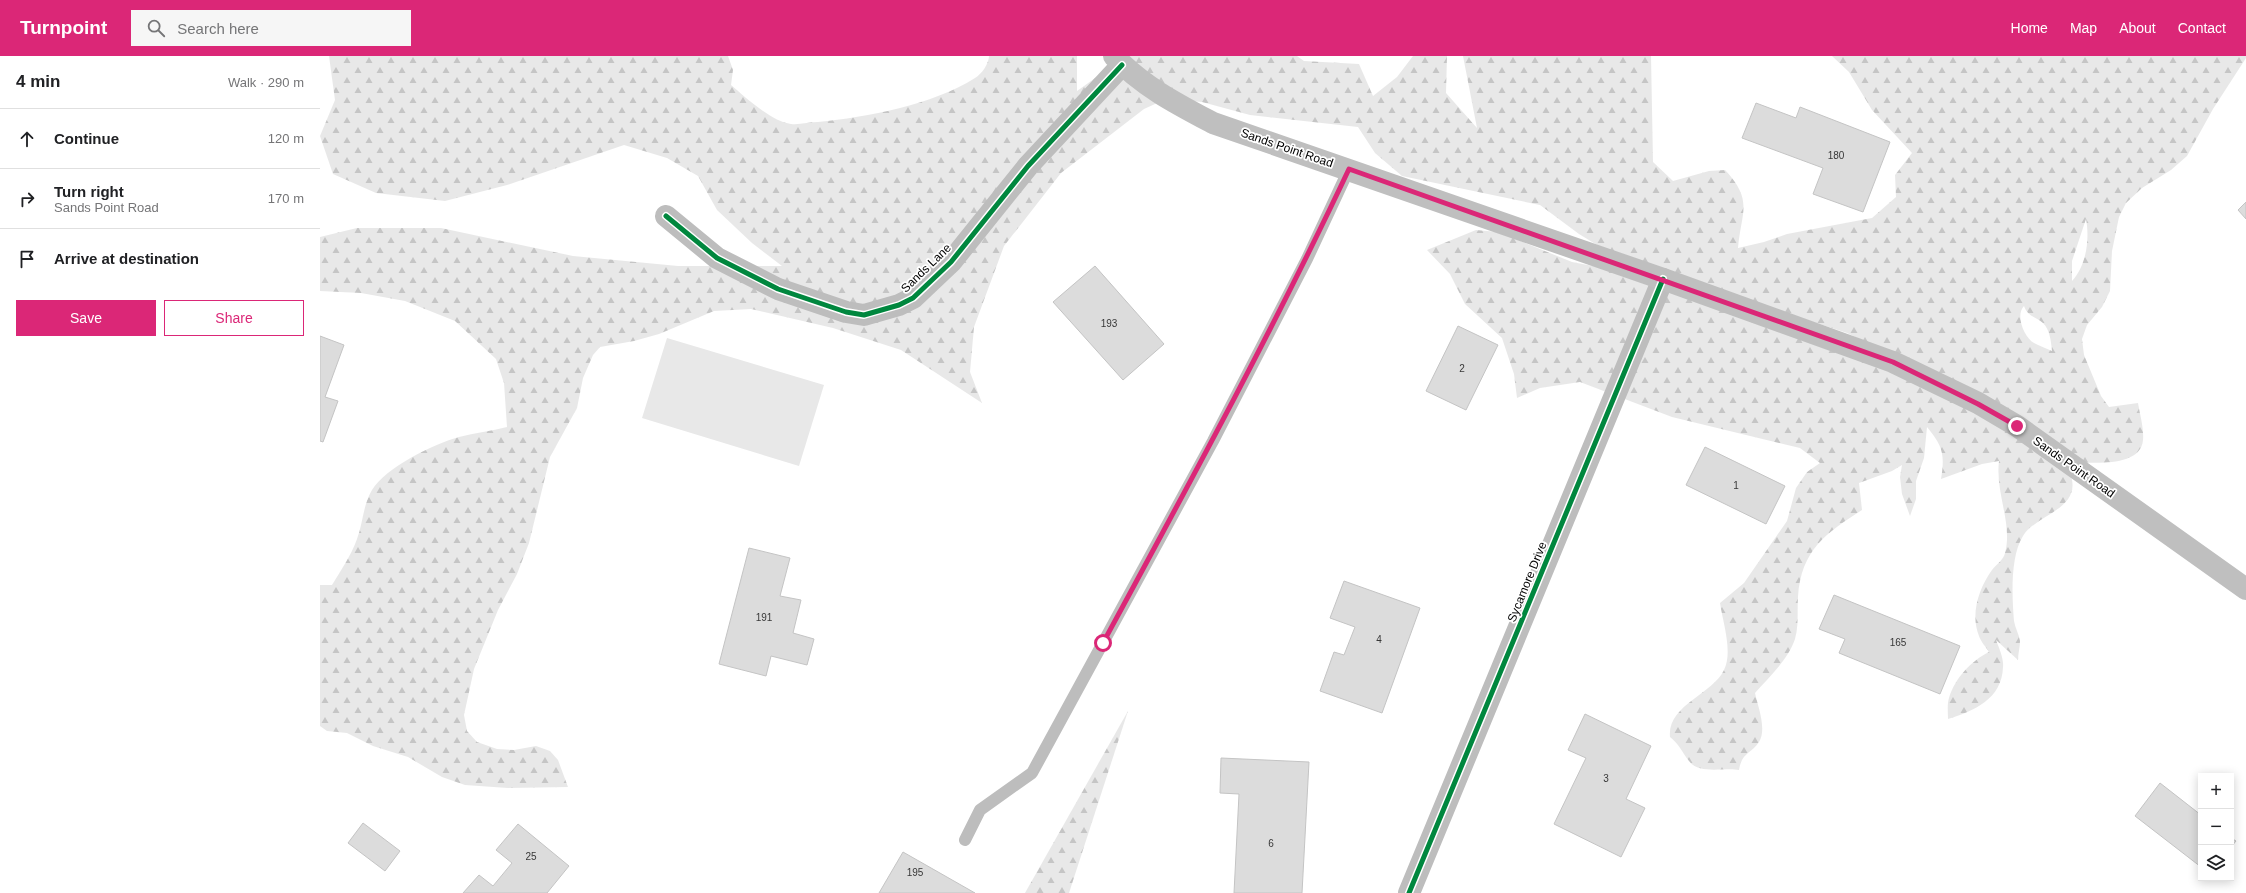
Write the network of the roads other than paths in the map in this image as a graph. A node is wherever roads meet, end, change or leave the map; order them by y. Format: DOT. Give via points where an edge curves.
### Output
graph roads {
  1 [pos="1118,60"];
  2 [pos="1349,169"];
  3 [pos="666,216"];
  4 [pos="1663,279"];
  5 [pos="2246,589"];
  6 [pos="965,840"];
  7 [pos="1409,893"];
  1 -- 2 [label="main road, Sands Point Road" via="1154,91 1214,123"];
  1 -- 3 [label="street, Sands Lane" via="951,262 913,298 899,305 864,315 846,312 778,289 717,258"];
  2 -- 4 [label="main road, Sands Point Road"];
  2 -- 6 [label="lane" via="1307,259 1212,441 1032,773 980,810"];
  4 -- 5 [label="main road, Sands Point Road" via="1893,362 1978,404 2017,426"];
  4 -- 7 [label="street, Sycamore Drive"];
}
